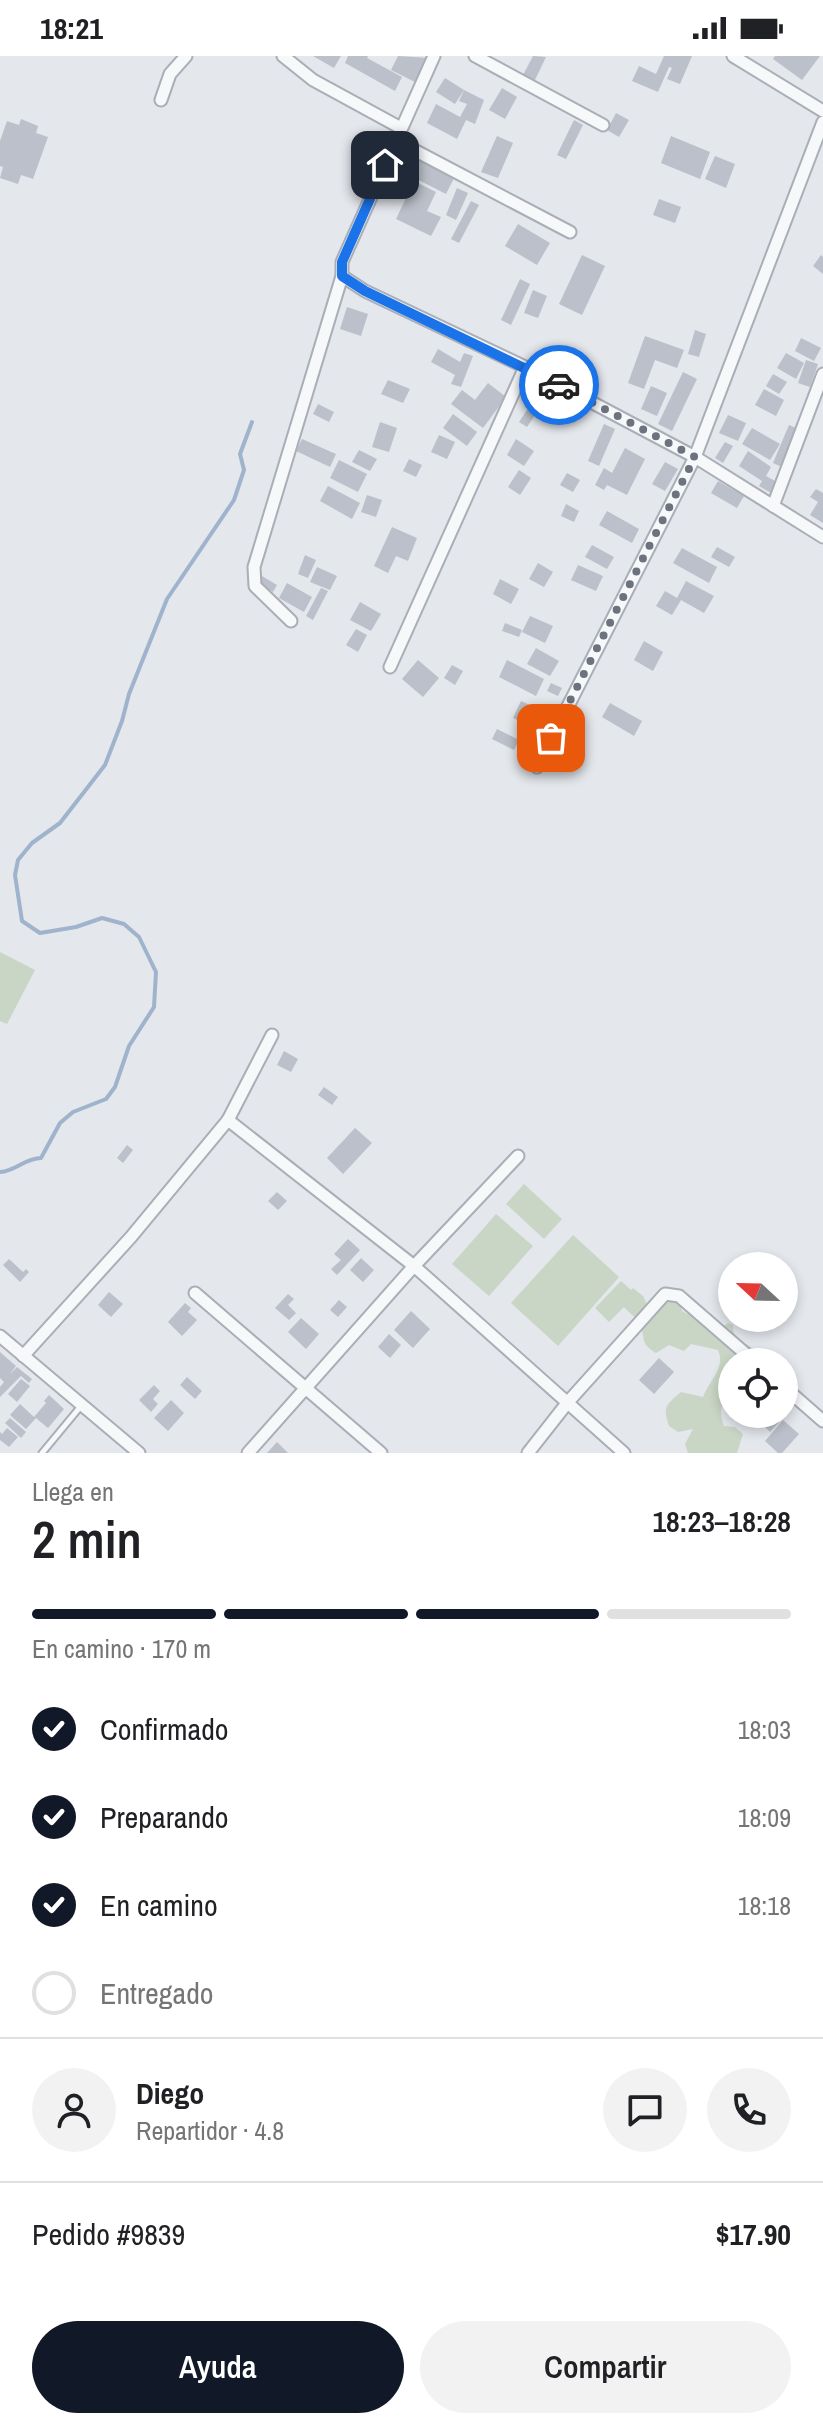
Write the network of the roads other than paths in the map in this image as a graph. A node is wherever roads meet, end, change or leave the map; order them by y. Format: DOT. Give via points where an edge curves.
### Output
graph roads {
  1 [pos="186,56"];
  2 [pos="283,56"];
  3 [pos="434,56"];
  4 [pos="475,56"];
  5 [pos="733,56"];
  6 [pos="161,100"];
  7 [pos="823,111"];
  8 [pos="823,122"];
  9 [pos="603,125"];
  10 [pos="401,128"];
  11 [pos="395,140"];
  12 [pos="570,232"];
  13 [pos="342,276"];
  14 [pos="525,367"];
  15 [pos="823,374"];
  16 [pos="695,457"];
  17 [pos="773,506"];
  18 [pos="823,537"];
  19 [pos="291,621"];
  20 [pos="390,667"];
  21 [pos="537,767"];
  22 [pos="272,1035"];
  23 [pos="228,1120"];
  24 [pos="518,1156"];
  25 [pos="414,1266"];
  26 [pos="195,1293"];
  27 [pos="0,1336"];
  28 [pos="739,1348"];
  29 [pos="23,1356"];
  30 [pos="305,1389"];
  31 [pos="798,1399"];
  32 [pos="568,1402"];
  33 [pos="82,1406"];
  34 [pos="823,1421"];
  35 [pos="42,1453"];
  36 [pos="139,1453"];
  37 [pos="248,1453"];
  38 [pos="381,1453"];
  39 [pos="528,1453"];
  40 [pos="624,1453"];
  1 -- 6 [label="street" via="170,74"];
  2 -- 10 [label="street" via="313,80"];
  3 -- 10 [label="street"];
  4 -- 9 [label="street"];
  5 -- 7 [label="street"];
  8 -- 16 [label="street"];
  10 -- 11 [label="street"];
  11 -- 12 [label="street"];
  11 -- 13 [label="street" via="342,262"];
  13 -- 14 [label="street"];
  13 -- 19 [label="street" via="252,573 255,586"];
  14 -- 16 [label="street"];
  14 -- 20 [label="street"];
  15 -- 17 [label="street"];
  16 -- 17 [label="street"];
  16 -- 21 [label="street"];
  17 -- 18 [label="street"];
  22 -- 23 [label="street"];
  23 -- 25 [label="street"];
  23 -- 29 [label="street"];
  24 -- 25 [label="street"];
  25 -- 30 [label="street"];
  25 -- 32 [label="street"];
  26 -- 30 [label="street"];
  27 -- 29 [label="street"];
  28 -- 32 [label="street" via="679,1296 665,1294"];
  29 -- 33 [label="street"];
  30 -- 37 [label="street"];
  30 -- 38 [label="street"];
  31 -- 34 [label="street"];
  32 -- 39 [label="street"];
  32 -- 40 [label="street"];
  33 -- 35 [label="lane"];
  33 -- 36 [label="street"];
}
